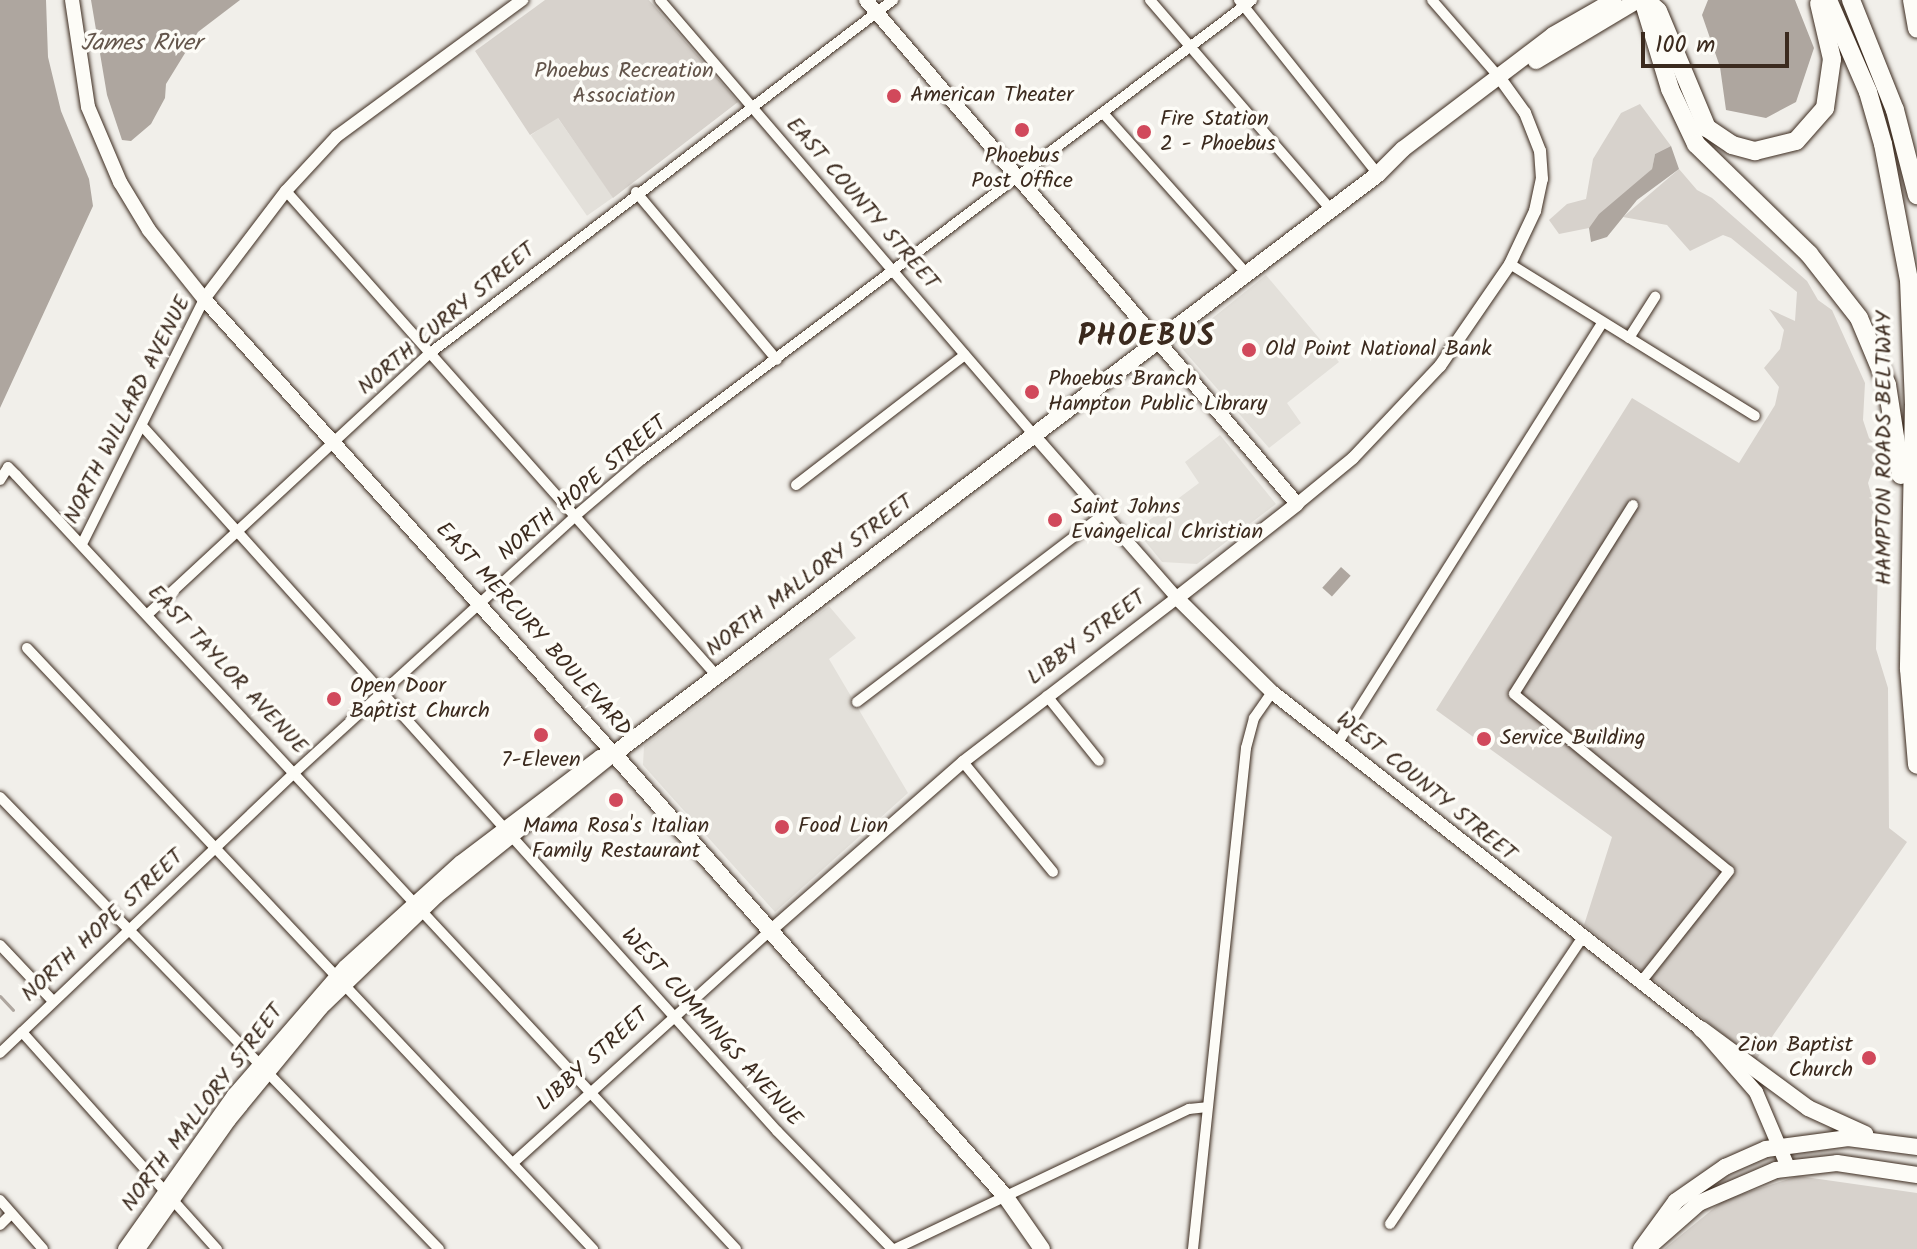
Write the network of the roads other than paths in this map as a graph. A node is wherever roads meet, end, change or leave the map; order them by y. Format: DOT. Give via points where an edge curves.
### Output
graph roads {
  1 [pos="72,0"];
  2 [pos="522,0"];
  3 [pos="660,0"];
  4 [pos="866,0"];
  5 [pos="893,0"];
  6 [pos="1150,0"];
  7 [pos="1614,0"];
  8 [pos="1642,0"];
  9 [pos="1818,0"];
  10 [pos="1828,0"];
  11 [pos="1912,0"];
  12 [pos="1434,1"];
  13 [pos="1245,2"];
  14 [pos="1853,2"];
  15 [pos="877,12"];
  16 [pos="1917,29"];
  17 [pos="1190,47"];
  18 [pos="1502,81"];
  19 [pos="752,106"];
  20 [pos="1103,113"];
  21 [pos="1384,170"];
  22 [pos="1017,176"];
  23 [pos="286,191"];
  24 [pos="636,192"];
  25 [pos="1917,195"];
  26 [pos="1331,210"];
  27 [pos="1510,264"];
  28 [pos="893,271"];
  29 [pos="1246,273"];
  30 [pos="1655,297"];
  31 [pos="204,299"];
  32 [pos="1602,323"];
  33 [pos="1629,338"];
  34 [pos="1156,340"];
  35 [pos="429,354"];
  36 [pos="965,355"];
  37 [pos="777,360"];
  38 [pos="1755,416"];
  39 [pos="144,428"];
  40 [pos="1033,434"];
  41 [pos="336,441"];
  42 [pos="0,480"];
  43 [pos="796,485"];
  44 [pos="1297,504"];
  45 [pos="1633,505"];
  46 [pos="1104,514"];
  47 [pos="574,517"];
  48 [pos="241,530"];
  49 [pos="82,544"];
  50 [pos="1177,598"];
  51 [pos="1908,603"];
  52 [pos="479,605"];
  53 [pos="148,614"];
  54 [pos="27,648"];
  55 [pos="716,675"];
  56 [pos="1272,692"];
  57 [pos="382,693"];
  58 [pos="1047,696"];
  59 [pos="857,702"];
  60 [pos="1337,744"];
  61 [pos="614,754"];
  62 [pos="1916,759"];
  63 [pos="1099,761"];
  64 [pos="963,762"];
  65 [pos="1917,768"];
  66 [pos="294,773"];
  67 [pos="0,797"];
  68 [pos="509,832"];
  69 [pos="214,850"];
  70 [pos="1053,872"];
  71 [pos="417,906"];
  72 [pos="127,929"];
  73 [pos="770,931"];
  74 [pos="1582,938"];
  75 [pos="0,945"];
  76 [pos="339,981"];
  77 [pos="1641,982"];
  78 [pos="52,1000"];
  79 [pos="674,1016"];
  80 [pos="1701,1029"];
  81 [pos="22,1032"];
  82 [pos="0,1053"];
  83 [pos="264,1066"];
  84 [pos="590,1092"];
  85 [pos="1207,1107"];
  86 [pos="1878,1139"];
  87 [pos="1779,1145"];
  88 [pos="1917,1147"];
  89 [pos="513,1163"];
  90 [pos="1788,1167"];
  91 [pos="1917,1175"];
  92 [pos="168,1195"];
  93 [pos="1005,1196"];
  94 [pos="0,1200"];
  95 [pos="11,1214"];
  96 [pos="1390,1224"];
  97 [pos="0,1225"];
  98 [pos="733,1245"];
  99 [pos="1193,1246"];
  100 [pos="43,1249"];
  101 [pos="125,1249"];
  102 [pos="138,1249"];
  103 [pos="217,1249"];
  104 [pos="439,1249"];
  105 [pos="593,1249"];
  106 [pos="720,1249"];
  107 [pos="894,1249"];
  108 [pos="1042,1249"];
  109 [pos="1181,1249"];
  110 [pos="1641,1249"];
  111 [pos="1647,1249"];
  1 -- 31 [label="main road, EAST MERCURY BOULEVARD" via="80,69 103,144 149,230"];
  2 -- 23 [label="street, NORTH WILLARD AVENUE" via="337,136"];
  3 -- 19 [label="street, EAST COUNTY STREET"];
  4 -- 15 [label="main road"];
  5 -- 15 [label="street, NORTH CURRY STREET"];
  6 -- 17 [label="street"];
  7 -- 18 [label="main road" via="1569,23"];
  8 -- 9 [label="highway" via="1658,11 1707,128 1732,145 1755,151 1796,141 1825,108 1832,59"];
  8 -- 18 [label="main road" via="1580,31"];
  8 -- 51 [label="highway" via="1670,89 1696,144 1825,272 1859,318 1879,359 1900,454 1900,538"];
  10 -- 51 [label="highway, HAMPTON ROADS BELTWAY" via="1868,92 1909,280 1914,404"];
  11 -- 16 [label="highway"];
  12 -- 18 [label="street"];
  13 -- 17 [label="street, NORTH HOPE STREET"];
  13 -- 21 [label="street"];
  14 -- 25 [label="highway" via="1895,110"];
  15 -- 19 [label="street, NORTH CURRY STREET"];
  15 -- 22 [label="main road"];
  17 -- 20 [label="street, NORTH HOPE STREET"];
  17 -- 26 [label="street"];
  18 -- 21 [label="main road, NORTH MALLORY STREET" via="1403,149"];
  18 -- 27 [label="street, LIBBY STREET" via="1534,130 1542,179 1535,211"];
  19 -- 24 [label="street, NORTH CURRY STREET"];
  19 -- 28 [label="street, EAST COUNTY STREET"];
  20 -- 22 [label="street, NORTH HOPE STREET"];
  20 -- 29 [label="street"];
  21 -- 26 [label="main road, NORTH MALLORY STREET"];
  22 -- 28 [label="street, NORTH HOPE STREET"];
  22 -- 34 [label="main road"];
  23 -- 31 [label="street, NORTH WILLARD AVENUE"];
  23 -- 35 [label="street"];
  24 -- 35 [label="street, NORTH CURRY STREET"];
  24 -- 37 [label="street"];
  26 -- 29 [label="main road, NORTH MALLORY STREET"];
  27 -- 32 [label="street"];
  27 -- 44 [label="street, LIBBY STREET" via="1478,315 1401,411"];
  28 -- 36 [label="street, EAST COUNTY STREET"];
  28 -- 37 [label="street, NORTH HOPE STREET"];
  29 -- 34 [label="main road, NORTH MALLORY STREET"];
  30 -- 33 [label="street"];
  31 -- 39 [label="street, NORTH WILLARD AVENUE"];
  31 -- 41 [label="main road, EAST MERCURY BOULEVARD"];
  32 -- 33 [label="street"];
  32 -- 60 [label="street"];
  33 -- 38 [label="street"];
  34 -- 40 [label="main road, NORTH MALLORY STREET"];
  34 -- 44 [label="main road"];
  35 -- 41 [label="street, NORTH CURRY STREET"];
  35 -- 47 [label="street"];
  36 -- 40 [label="street, EAST COUNTY STREET"];
  36 -- 43 [label="street"];
  37 -- 47 [label="street, NORTH HOPE STREET"];
  39 -- 48 [label="street, WEST CUMMINGS AVENUE"];
  39 -- 49 [label="street, NORTH WILLARD AVENUE"];
  40 -- 46 [label="street, WEST COUNTY STREET"];
  40 -- 55 [label="main road, NORTH MALLORY STREET"];
  41 -- 48 [label="street, NORTH CURRY STREET"];
  41 -- 52 [label="main road, EAST MERCURY BOULEVARD"];
  42 -- 49 [label="street, EAST TAYLOR AVENUE" via="8,467"];
  44 -- 50 [label="main road, LIBBY STREET"];
  45 -- 77 [label="street" via="1514,694 1729,871"];
  46 -- 50 [label="street, WEST COUNTY STREET"];
  46 -- 59 [label="street"];
  47 -- 52 [label="street, NORTH HOPE STREET"];
  47 -- 55 [label="street"];
  48 -- 53 [label="street, NORTH CURRY STREET"];
  48 -- 57 [label="street, WEST CUMMINGS AVENUE"];
  49 -- 53 [label="street, EAST TAYLOR AVENUE"];
  50 -- 56 [label="main road, WEST COUNTY STREET"];
  50 -- 58 [label="street, LIBBY STREET"];
  51 -- 62 [label="highway, HAMPTON ROADS BELTWAY"];
  52 -- 57 [label="street, NORTH HOPE STREET"];
  52 -- 61 [label="main road, EAST MERCURY BOULEVARD"];
  53 -- 66 [label="street, EAST TAYLOR AVENUE"];
  54 -- 69 [label="street"];
  55 -- 61 [label="main road, NORTH MALLORY STREET"];
  56 -- 60 [label="main road, WEST COUNTY STREET"];
  56 -- 85 [label="street" via="1248,737"];
  57 -- 66 [label="street, NORTH HOPE STREET"];
  57 -- 68 [label="street, WEST CUMMINGS AVENUE"];
  58 -- 63 [label="street"];
  58 -- 64 [label="street, LIBBY STREET"];
  60 -- 74 [label="main road, WEST COUNTY STREET"];
  61 -- 68 [label="main road, NORTH MALLORY STREET" via="600,757"];
  61 -- 73 [label="main road, EAST MERCURY BOULEVARD"];
  62 -- 65 [label="highway, HAMPTON ROADS BELTWAY"];
  64 -- 70 [label="street"];
  64 -- 73 [label="street, LIBBY STREET"];
  66 -- 69 [label="street, NORTH HOPE STREET"];
  66 -- 71 [label="street, EAST TAYLOR AVENUE"];
  67 -- 72 [label="street"];
  68 -- 71 [label="main road, NORTH MALLORY STREET"];
  68 -- 79 [label="street, WEST CUMMINGS AVENUE"];
  69 -- 72 [label="street, NORTH HOPE STREET"];
  69 -- 76 [label="street"];
  71 -- 76 [label="main road, NORTH MALLORY STREET"];
  71 -- 84 [label="street, EAST TAYLOR AVENUE"];
  72 -- 78 [label="street, NORTH HOPE STREET"];
  72 -- 83 [label="street"];
  73 -- 79 [label="street, LIBBY STREET"];
  73 -- 93 [label="main road, EAST MERCURY BOULEVARD"];
  74 -- 77 [label="main road, WEST COUNTY STREET"];
  74 -- 96 [label="street"];
  75 -- 78 [label="street"];
  76 -- 83 [label="main road, NORTH MALLORY STREET"];
  76 -- 89 [label="street"];
  77 -- 80 [label="main road, WEST COUNTY STREET"];
  78 -- 81 [label="street, NORTH HOPE STREET"];
  79 -- 84 [label="street, LIBBY STREET"];
  79 -- 107 [label="street, WEST CUMMINGS AVENUE"];
  80 -- 86 [label="main road" via="1808,1108"];
  80 -- 87 [label="main road, WEST COUNTY STREET" via="1748,1080"];
  81 -- 82 [label="street, NORTH HOPE STREET"];
  81 -- 92 [label="street"];
  83 -- 92 [label="main road, NORTH MALLORY STREET"];
  83 -- 104 [label="street"];
  84 -- 89 [label="street, LIBBY STREET"];
  84 -- 98 [label="street, EAST TAYLOR AVENUE"];
  85 -- 93 [label="street" via="1189,1109"];
  85 -- 99 [label="street"];
  86 -- 87 [label="main road"];
  86 -- 88 [label="main road"];
  87 -- 90 [label="main road, WEST COUNTY STREET"];
  87 -- 110 [label="main road" via="1725,1167 1689,1191 1663,1215"];
  89 -- 105 [label="street"];
  90 -- 91 [label="main road" via="1848,1163"];
  90 -- 111 [label="main road" via="1745,1180 1699,1203"];
  92 -- 101 [label="main road, NORTH MALLORY STREET"];
  92 -- 102 [label="main road, NORTH MALLORY STREET"];
  92 -- 103 [label="street"];
  93 -- 107 [label="street"];
  93 -- 108 [label="main road, EAST MERCURY BOULEVARD"];
  94 -- 95 [label="street"];
  95 -- 97 [label="street"];
  95 -- 100 [label="street"];
  98 -- 106 [label="street"];
  99 -- 109 [label="street"];
}
